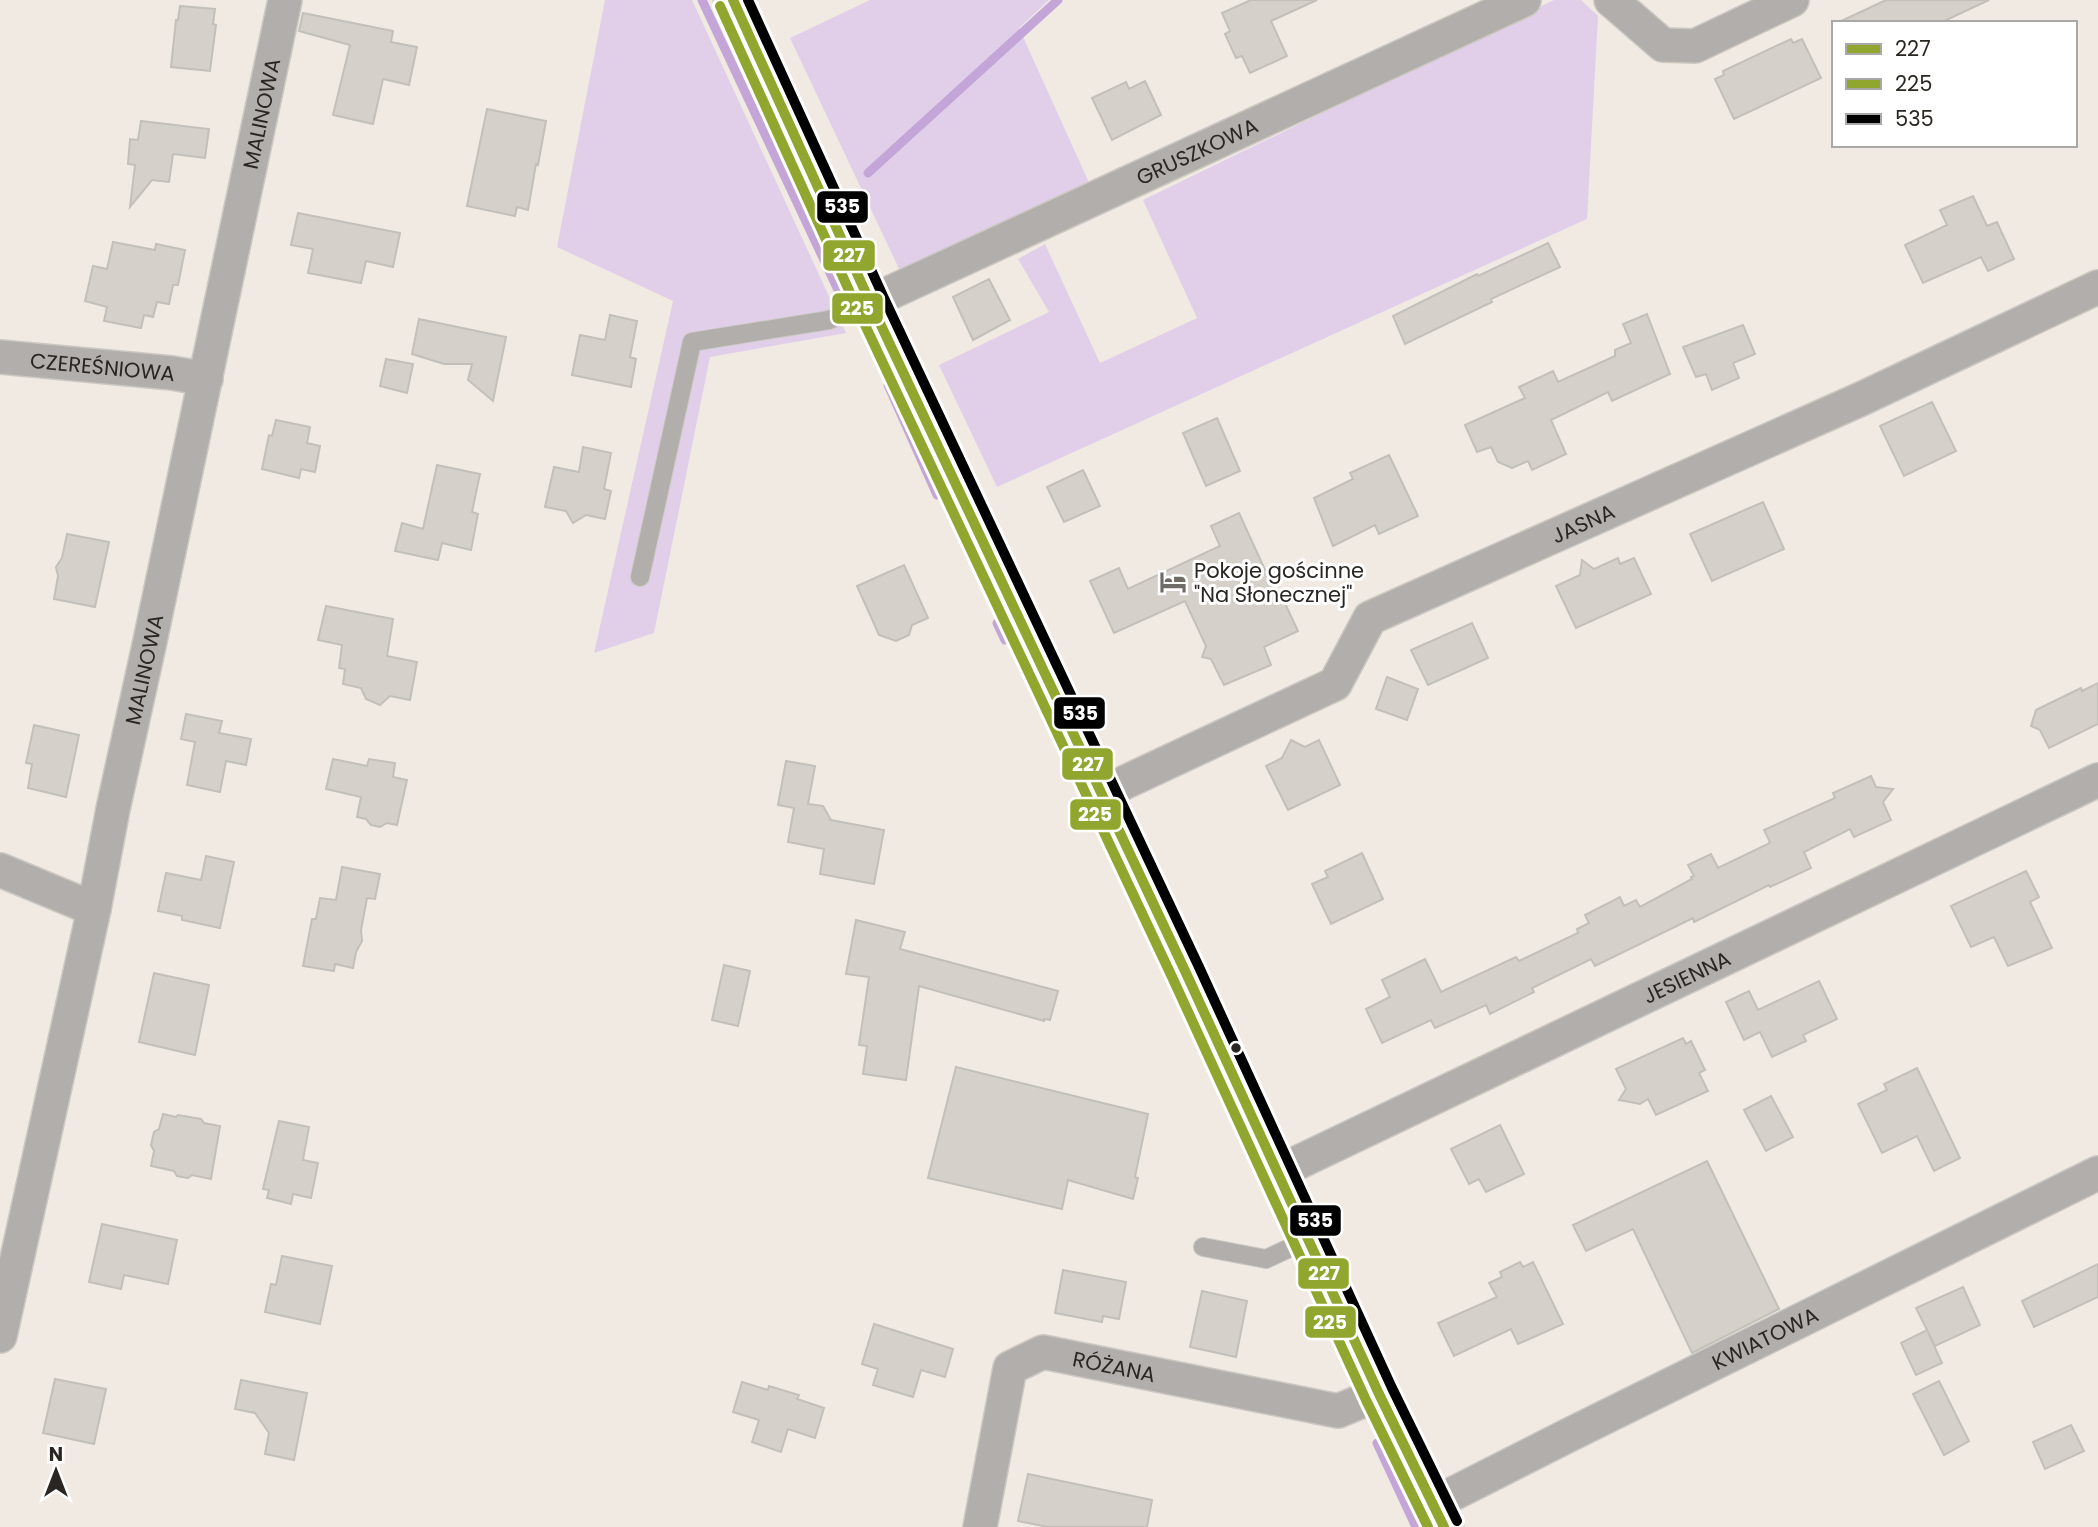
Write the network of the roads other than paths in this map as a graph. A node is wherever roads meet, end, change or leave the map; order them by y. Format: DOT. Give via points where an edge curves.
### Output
graph roads {
  1 [pos="285,0"];
  2 [pos="733,0"];
  3 [pos="1524,0"];
  4 [pos="1611,0"];
  5 [pos="1792,0"];
  6 [pos="2098,287"];
  7 [pos="870,302"];
  8 [pos="0,357"];
  9 [pos="206,379"];
  10 [pos="640,577"];
  11 [pos="2098,780"];
  12 [pos="1102,793"];
  13 [pos="0,870"];
  14 [pos="94,909"];
  15 [pos="1276,1173"];
  16 [pos="2098,1173"];
  17 [pos="1307,1240"];
  18 [pos="1203,1247"];
  19 [pos="0,1336"];
  20 [pos="1378,1394"];
  21 [pos="1438,1516"];
  22 [pos="980,1527"];
  1 -- 9 [label="street, MALINOWA"];
  2 -- 7 [label="street"];
  3 -- 7 [label="street, GRUSZKOWA"];
  4 -- 5 [label="street" via="1663,45 1695,46"];
  6 -- 12 [label="street, JASNA" via="1861,399 1370,618 1335,684"];
  7 -- 10 [label="lane" via="829,320 692,342"];
  7 -- 12 [label="street"];
  8 -- 9 [label="street, CZEREŚNIOWA"];
  9 -- 14 [label="street, MALINOWA"];
  11 -- 15 [label="street, JESIENNA"];
  12 -- 15 [label="street"];
  13 -- 14 [label="street"];
  14 -- 19 [label="street, MALINOWA"];
  15 -- 17 [label="street"];
  16 -- 21 [label="street, KWIATOWA" via="1593,1423"];
  17 -- 18 [label="lane" via="1266,1259"];
  17 -- 20 [label="street"];
  20 -- 21 [label="street"];
  20 -- 22 [label="street, RÓŻANA" via="1338,1410 1043,1352 1010,1368"];
}
